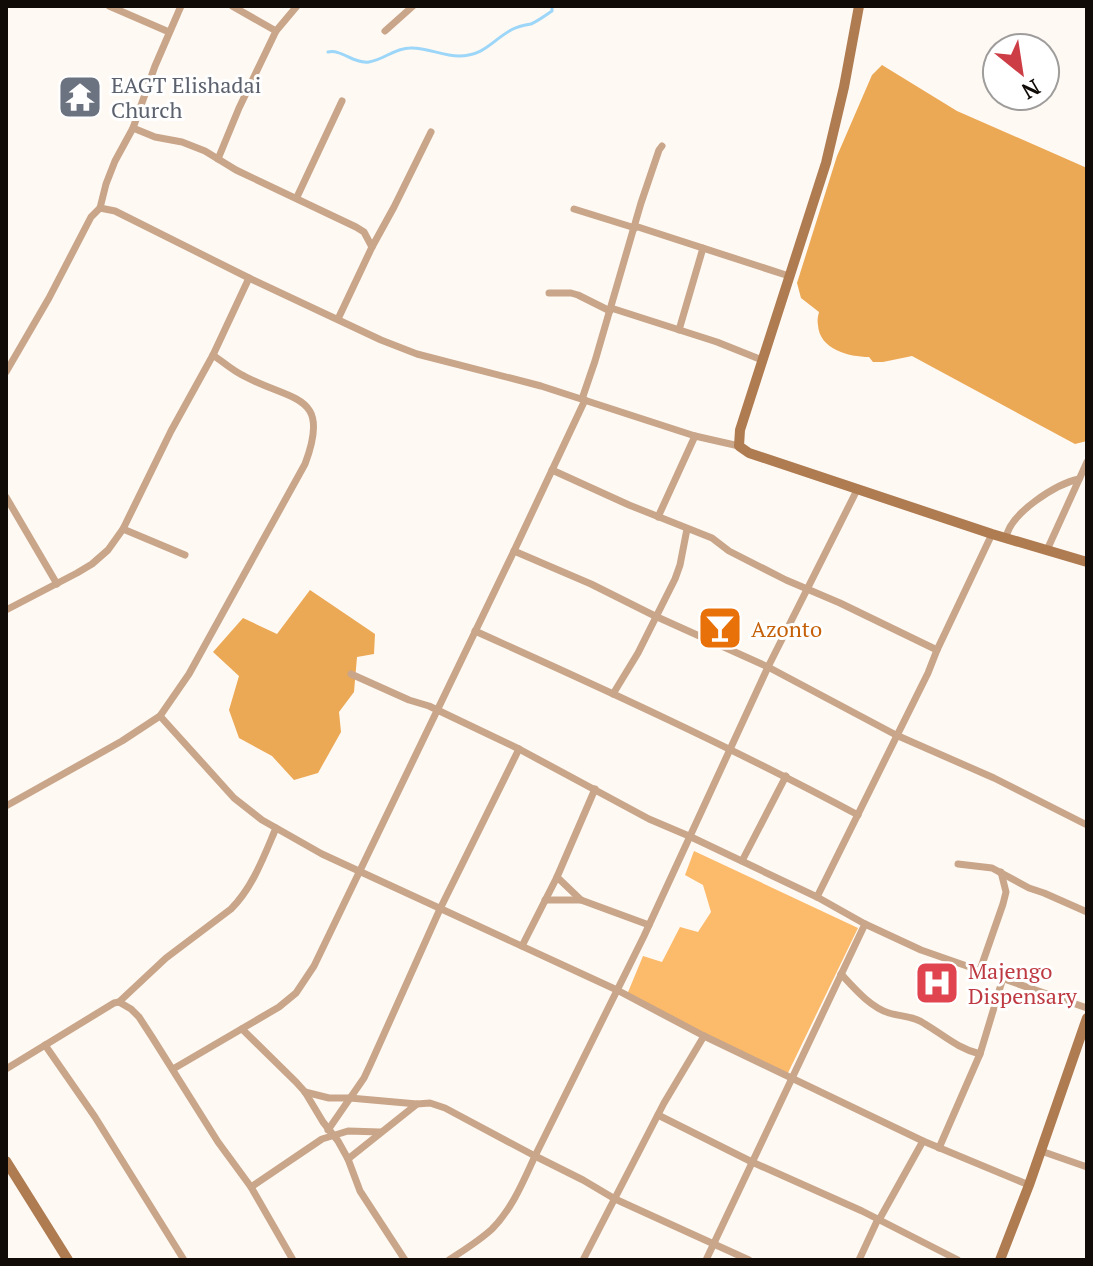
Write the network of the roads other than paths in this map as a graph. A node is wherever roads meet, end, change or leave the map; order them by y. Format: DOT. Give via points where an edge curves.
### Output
graph roads {
  1 [pos="109,6"];
  2 [pos="181,6"];
  3 [pos="233,6"];
  4 [pos="297,6"];
  5 [pos="413,6"];
  6 [pos="859,6"];
  7 [pos="276,31"];
  8 [pos="385,31"];
  9 [pos="169,32"];
  10 [pos="342,101"];
  11 [pos="133,128"];
  12 [pos="431,132"];
  13 [pos="662,146"];
  14 [pos="218,159"];
  15 [pos="297,197"];
  16 [pos="100,208"];
  17 [pos="574,209"];
  18 [pos="635,227"];
  19 [pos="372,247"];
  20 [pos="703,248"];
  21 [pos="789,276"];
  22 [pos="249,278"];
  23 [pos="549,293"];
  24 [pos="611,310"];
  25 [pos="338,319"];
  26 [pos="679,330"];
  27 [pos="213,355"];
  28 [pos="762,360"];
  29 [pos="6,371"];
  30 [pos="584,399"];
  31 [pos="695,436"];
  32 [pos="739,446"];
  33 [pos="1087,462"];
  34 [pos="552,470"];
  35 [pos="1079,479"];
  36 [pos="857,490"];
  37 [pos="6,497"];
  38 [pos="658,517"];
  39 [pos="123,529"];
  40 [pos="687,529"];
  41 [pos="992,534"];
  42 [pos="1006,538"];
  43 [pos="1047,550"];
  44 [pos="514,551"];
  45 [pos="185,555"];
  46 [pos="1087,562"];
  47 [pos="57,584"];
  48 [pos="807,588"];
  49 [pos="6,610"];
  50 [pos="655,616"];
  51 [pos="475,631"];
  52 [pos="937,650"];
  53 [pos="768,667"];
  54 [pos="351,674"];
  55 [pos="613,694"];
  56 [pos="438,710"];
  57 [pos="160,716"];
  58 [pos="896,735"];
  59 [pos="519,749"];
  60 [pos="730,749"];
  61 [pos="786,776"];
  62 [pos="595,789"];
  63 [pos="6,806"];
  64 [pos="858,815"];
  65 [pos="1087,825"];
  66 [pos="276,828"];
  67 [pos="689,836"];
  68 [pos="742,861"];
  69 [pos="958,864"];
  70 [pos="360,871"];
  71 [pos="1001,872"];
  72 [pos="557,877"];
  73 [pos="817,897"];
  74 [pos="545,900"];
  75 [pos="581,900"];
  76 [pos="440,909"];
  77 [pos="1087,912"];
  78 [pos="865,924"];
  79 [pos="649,925"];
  80 [pos="522,946"];
  81 [pos="980,970"];
  82 [pos="841,974"];
  83 [pos="1003,978"];
  84 [pos="617,990"];
  85 [pos="119,1002"];
  86 [pos="1087,1008"];
  87 [pos="1087,1018"];
  88 [pos="242,1029"];
  89 [pos="704,1036"];
  90 [pos="45,1045"];
  91 [pos="980,1054"];
  92 [pos="6,1069"];
  93 [pos="173,1069"];
  94 [pos="792,1079"];
  95 [pos="305,1092"];
  96 [pos="350,1098"];
  97 [pos="417,1104"];
  98 [pos="658,1115"];
  99 [pos="331,1132"];
  100 [pos="380,1132"];
  101 [pos="923,1141"];
  102 [pos="939,1148"];
  103 [pos="1041,1151"];
  104 [pos="535,1156"];
  105 [pos="348,1159"];
  106 [pos="6,1161"];
  107 [pos="752,1162"];
  108 [pos="1087,1167"];
  109 [pos="1029,1185"];
  110 [pos="251,1187"];
  111 [pos="615,1199"];
  112 [pos="879,1219"];
  113 [pos="713,1243"];
  114 [pos="289,1259"];
  115 [pos="68,1260"];
  116 [pos="184,1260"];
  117 [pos="405,1260"];
  118 [pos="449,1260"];
  119 [pos="583,1260"];
  120 [pos="706,1260"];
  121 [pos="749,1260"];
  122 [pos="859,1260"];
  123 [pos="958,1260"];
  124 [pos="1000,1260"];
  1 -- 9 [label="street"];
  2 -- 9 [label="street"];
  3 -- 7 [label="street"];
  4 -- 7 [label="street"];
  5 -- 8 [label="street"];
  6 -- 21 [label="street" via="826,163"];
  7 -- 14 [label="street"];
  9 -- 11 [label="street"];
  10 -- 15 [label="street"];
  11 -- 14 [label="street"];
  11 -- 16 [label="street" via="110,172"];
  12 -- 19 [label="street"];
  13 -- 18 [label="street"];
  14 -- 15 [label="street"];
  15 -- 19 [label="street" via="364,232"];
  16 -- 22 [label="street"];
  16 -- 29 [label="street"];
  17 -- 18 [label="street"];
  18 -- 20 [label="street"];
  18 -- 24 [label="street"];
  19 -- 25 [label="street"];
  20 -- 21 [label="street"];
  20 -- 26 [label="street"];
  21 -- 28 [label="street"];
  22 -- 25 [label="street"];
  22 -- 27 [label="street"];
  23 -- 24 [label="street" via="571,293"];
  24 -- 26 [label="street"];
  24 -- 30 [label="street"];
  25 -- 30 [label="street" via="417,354"];
  26 -- 28 [label="street"];
  27 -- 39 [label="street"];
  27 -- 57 [label="street" via="243,376 305,403 312,413 314,437 305,464 223,616"];
  28 -- 32 [label="street"];
  30 -- 31 [label="street"];
  30 -- 34 [label="street"];
  31 -- 32 [label="street"];
  31 -- 38 [label="street"];
  32 -- 36 [label="street"];
  33 -- 35 [label="street"];
  34 -- 38 [label="street"];
  34 -- 44 [label="street"];
  35 -- 42 [label="street" via="1023,512 1007,529"];
  35 -- 43 [label="street"];
  36 -- 41 [label="street"];
  36 -- 48 [label="street"];
  37 -- 47 [label="street"];
  38 -- 40 [label="street"];
  39 -- 45 [label="street"];
  39 -- 47 [label="street" via="100,557"];
  40 -- 48 [label="street"];
  40 -- 50 [label="street" via="675,579"];
  41 -- 42 [label="street"];
  41 -- 52 [label="street"];
  42 -- 43 [label="street"];
  43 -- 46 [label="street"];
  44 -- 50 [label="street"];
  44 -- 51 [label="street"];
  47 -- 49 [label="street"];
  48 -- 52 [label="street"];
  48 -- 53 [label="street"];
  50 -- 53 [label="street"];
  50 -- 55 [label="street"];
  51 -- 55 [label="street"];
  51 -- 56 [label="street"];
  52 -- 58 [label="street"];
  53 -- 58 [label="street"];
  53 -- 60 [label="street"];
  54 -- 56 [label="street"];
  55 -- 60 [label="street"];
  56 -- 59 [label="street"];
  56 -- 70 [label="street"];
  57 -- 63 [label="street"];
  57 -- 66 [label="street" via="234,798"];
  58 -- 64 [label="street"];
  58 -- 65 [label="street"];
  59 -- 62 [label="street"];
  59 -- 76 [label="street"];
  60 -- 61 [label="street"];
  60 -- 67 [label="street"];
  61 -- 64 [label="street"];
  61 -- 68 [label="street"];
  62 -- 67 [label="street"];
  62 -- 72 [label="street"];
  64 -- 73 [label="street"];
  66 -- 70 [label="street"];
  66 -- 85 [label="street" via="238,902"];
  67 -- 68 [label="street"];
  67 -- 79 [label="street"];
  68 -- 73 [label="street"];
  69 -- 71 [label="street"];
  70 -- 76 [label="street"];
  70 -- 88 [label="street" via="296,993"];
  71 -- 77 [label="street"];
  71 -- 81 [label="street" via="1006,892"];
  72 -- 74 [label="street"];
  72 -- 75 [label="street"];
  73 -- 78 [label="street"];
  74 -- 75 [label="street"];
  74 -- 80 [label="street"];
  75 -- 79 [label="street"];
  76 -- 80 [label="street"];
  76 -- 96 [label="street" via="384,1038"];
  78 -- 81 [label="street"];
  78 -- 82 [label="street"];
  79 -- 84 [label="street"];
  80 -- 84 [label="street"];
  81 -- 83 [label="street"];
  82 -- 91 [label="street" via="880,1009 916,1019 963,1050"];
  82 -- 94 [label="street"];
  83 -- 86 [label="street"];
  83 -- 91 [label="street"];
  84 -- 89 [label="street"];
  84 -- 104 [label="street"];
  85 -- 90 [label="street"];
  85 -- 93 [label="street" via="139,1017"];
  87 -- 103 [label="street"];
  88 -- 93 [label="street"];
  88 -- 95 [label="street"];
  89 -- 94 [label="street"];
  89 -- 98 [label="street"];
  90 -- 92 [label="street"];
  90 -- 116 [label="street"];
  91 -- 102 [label="street"];
  93 -- 110 [label="street"];
  94 -- 101 [label="street"];
  94 -- 107 [label="street"];
  95 -- 96 [label="street"];
  95 -- 99 [label="street"];
  96 -- 97 [label="street"];
  96 -- 99 [label="street"];
  97 -- 100 [label="street"];
  97 -- 104 [label="street" via="445,1108"];
  98 -- 107 [label="street"];
  98 -- 111 [label="street"];
  99 -- 100 [label="street"];
  99 -- 105 [label="street"];
  99 -- 110 [label="street"];
  100 -- 105 [label="street"];
  101 -- 102 [label="street"];
  101 -- 112 [label="street"];
  102 -- 109 [label="street"];
  103 -- 108 [label="street"];
  103 -- 109 [label="street"];
  104 -- 111 [label="street"];
  104 -- 118 [label="street" via="505,1213"];
  105 -- 117 [label="street" via="360,1191"];
  106 -- 115 [label="street"];
  107 -- 112 [label="street"];
  107 -- 113 [label="street"];
  109 -- 124 [label="street"];
  110 -- 114 [label="street"];
  111 -- 113 [label="street"];
  111 -- 119 [label="street"];
  112 -- 122 [label="street"];
  112 -- 123 [label="street"];
  113 -- 120 [label="street"];
  113 -- 121 [label="street"];
}
